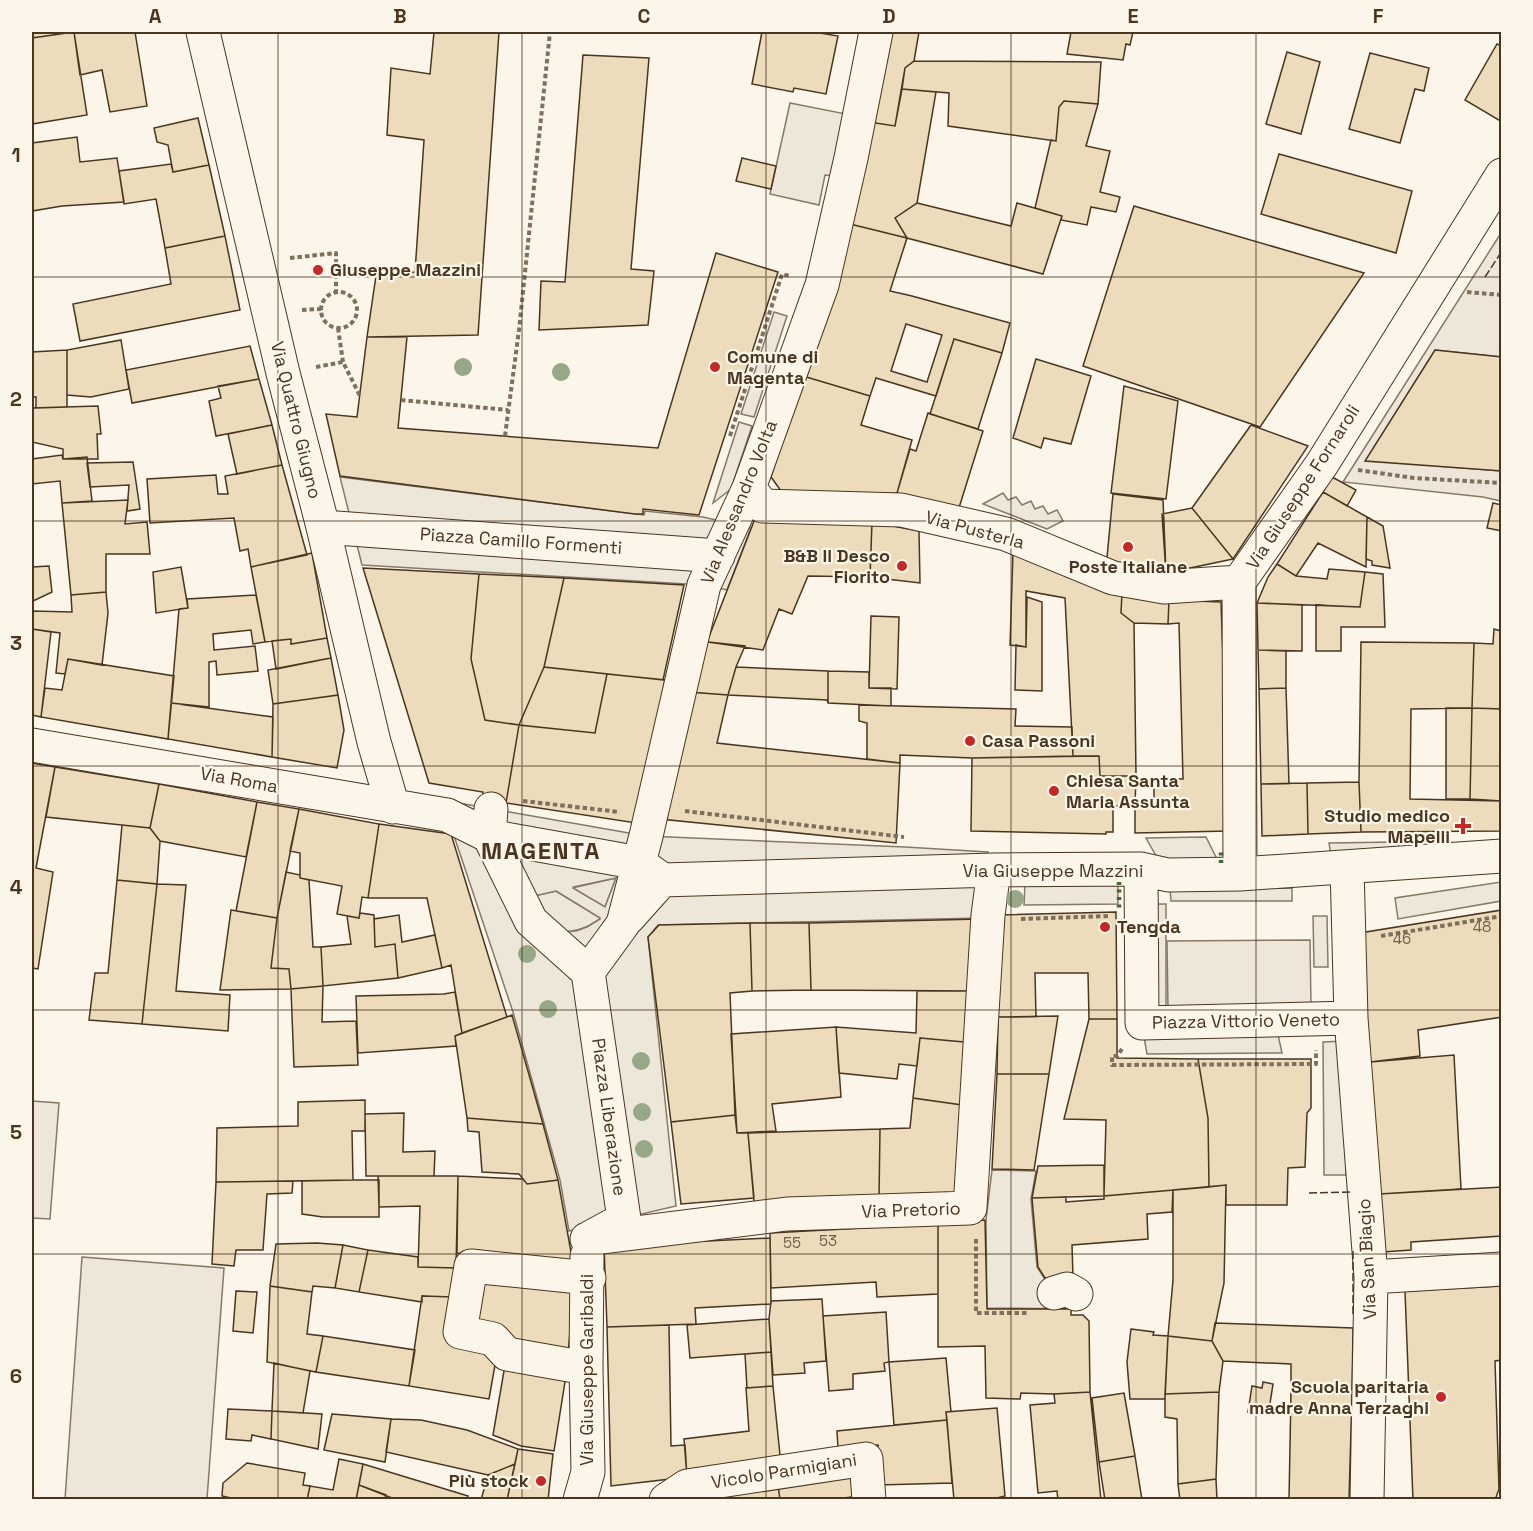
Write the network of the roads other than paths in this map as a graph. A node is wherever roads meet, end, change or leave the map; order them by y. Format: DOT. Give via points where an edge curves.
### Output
graph roads {
  1 [pos="203,32"];
  2 [pos="876,32"];
  3 [pos="1502,175"];
  4 [pos="749,488"];
  5 [pos="323,527"];
  6 [pos="718,556"];
  7 [pos="1239,582"];
  8 [pos="32,745"];
  9 [pos="393,807"];
  10 [pos="498,815"];
  11 [pos="644,848"];
  12 [pos="1502,856"];
  13 [pos="1347,867"];
  14 [pos="1142,869"];
  15 [pos="994,870"];
  16 [pos="1240,874"];
  17 [pos="588,972"];
  18 [pos="1351,1018"];
  19 [pos="587,1239"];
  20 [pos="1502,1269"];
  21 [pos="1371,1277"];
  22 [pos="588,1278"];
  23 [pos="586,1368"];
  24 [pos="580,1500"];
  25 [pos="666,1500"];
  26 [pos="868,1500"];
  27 [pos="1367,1500"];
  1 -- 5 [label="street, Via Quattro Giugno"];
  2 -- 4 [label="street, Via Alessandro Volta" via="822,285"];
  3 -- 7 [label="street, Via Giuseppe Fornaroli" via="1322,464"];
  4 -- 6 [label="street, Via Alessandro Volta"];
  4 -- 7 [label="street, Via Pusterla" via="763,506 901,510 1006,534 1113,578 1164,587"];
  5 -- 6 [label="street, Piazza Camillo Formenti"];
  5 -- 9 [label="street, Via Quattro Giugno"];
  6 -- 11 [label="street, Via Alessandro Volta" via="704,585"];
  7 -- 16 [label="street, Via Giuseppe Fornaroli"];
  8 -- 9 [label="street, Via Roma"];
  9 -- 10 [label="street, Via Roma" via="447,815"];
  10 -- 11 [label="street"];
  10 -- 17 [label="street" via="531,921"];
  11 -- 15 [label="street, Via Giuseppe Mazzini"];
  11 -- 17 [label="street" via="623,924"];
  12 -- 13 [label="street, Via Giuseppe Mazzini"];
  13 -- 16 [label="street, Via Giuseppe Mazzini"];
  13 -- 18 [label="street, Piazza Vittorio Veneto"];
  14 -- 15 [label="street, Via Giuseppe Mazzini"];
  14 -- 16 [label="street, Via Giuseppe Mazzini" via="1168,875"];
  14 -- 18 [label="street, Piazza Vittorio Veneto" via="1142,1023"];
  15 -- 19 [label="street, Via Pretorio" via="988,915 978,1219 787,1214"];
  17 -- 19 [label="street, Piazza Liberazione" via="624,1219"];
  18 -- 21 [label="street, Via San Biagio"];
  19 -- 22 [label="street, Via Giuseppe Garibaldi"];
  20 -- 21 [label="street"];
  21 -- 27 [label="street, Via San Biagio"];
  22 -- 23 [label="street, Via Giuseppe Garibaldi"];
  22 -- 23 [label="street" via="471,1266 460,1332 493,1339 507,1354"];
  23 -- 24 [label="street, Via Giuseppe Garibaldi" via="588,1472"];
  25 -- 26 [label="street, Vicolo Parmigiani" via="687,1486 866,1459"];
}
